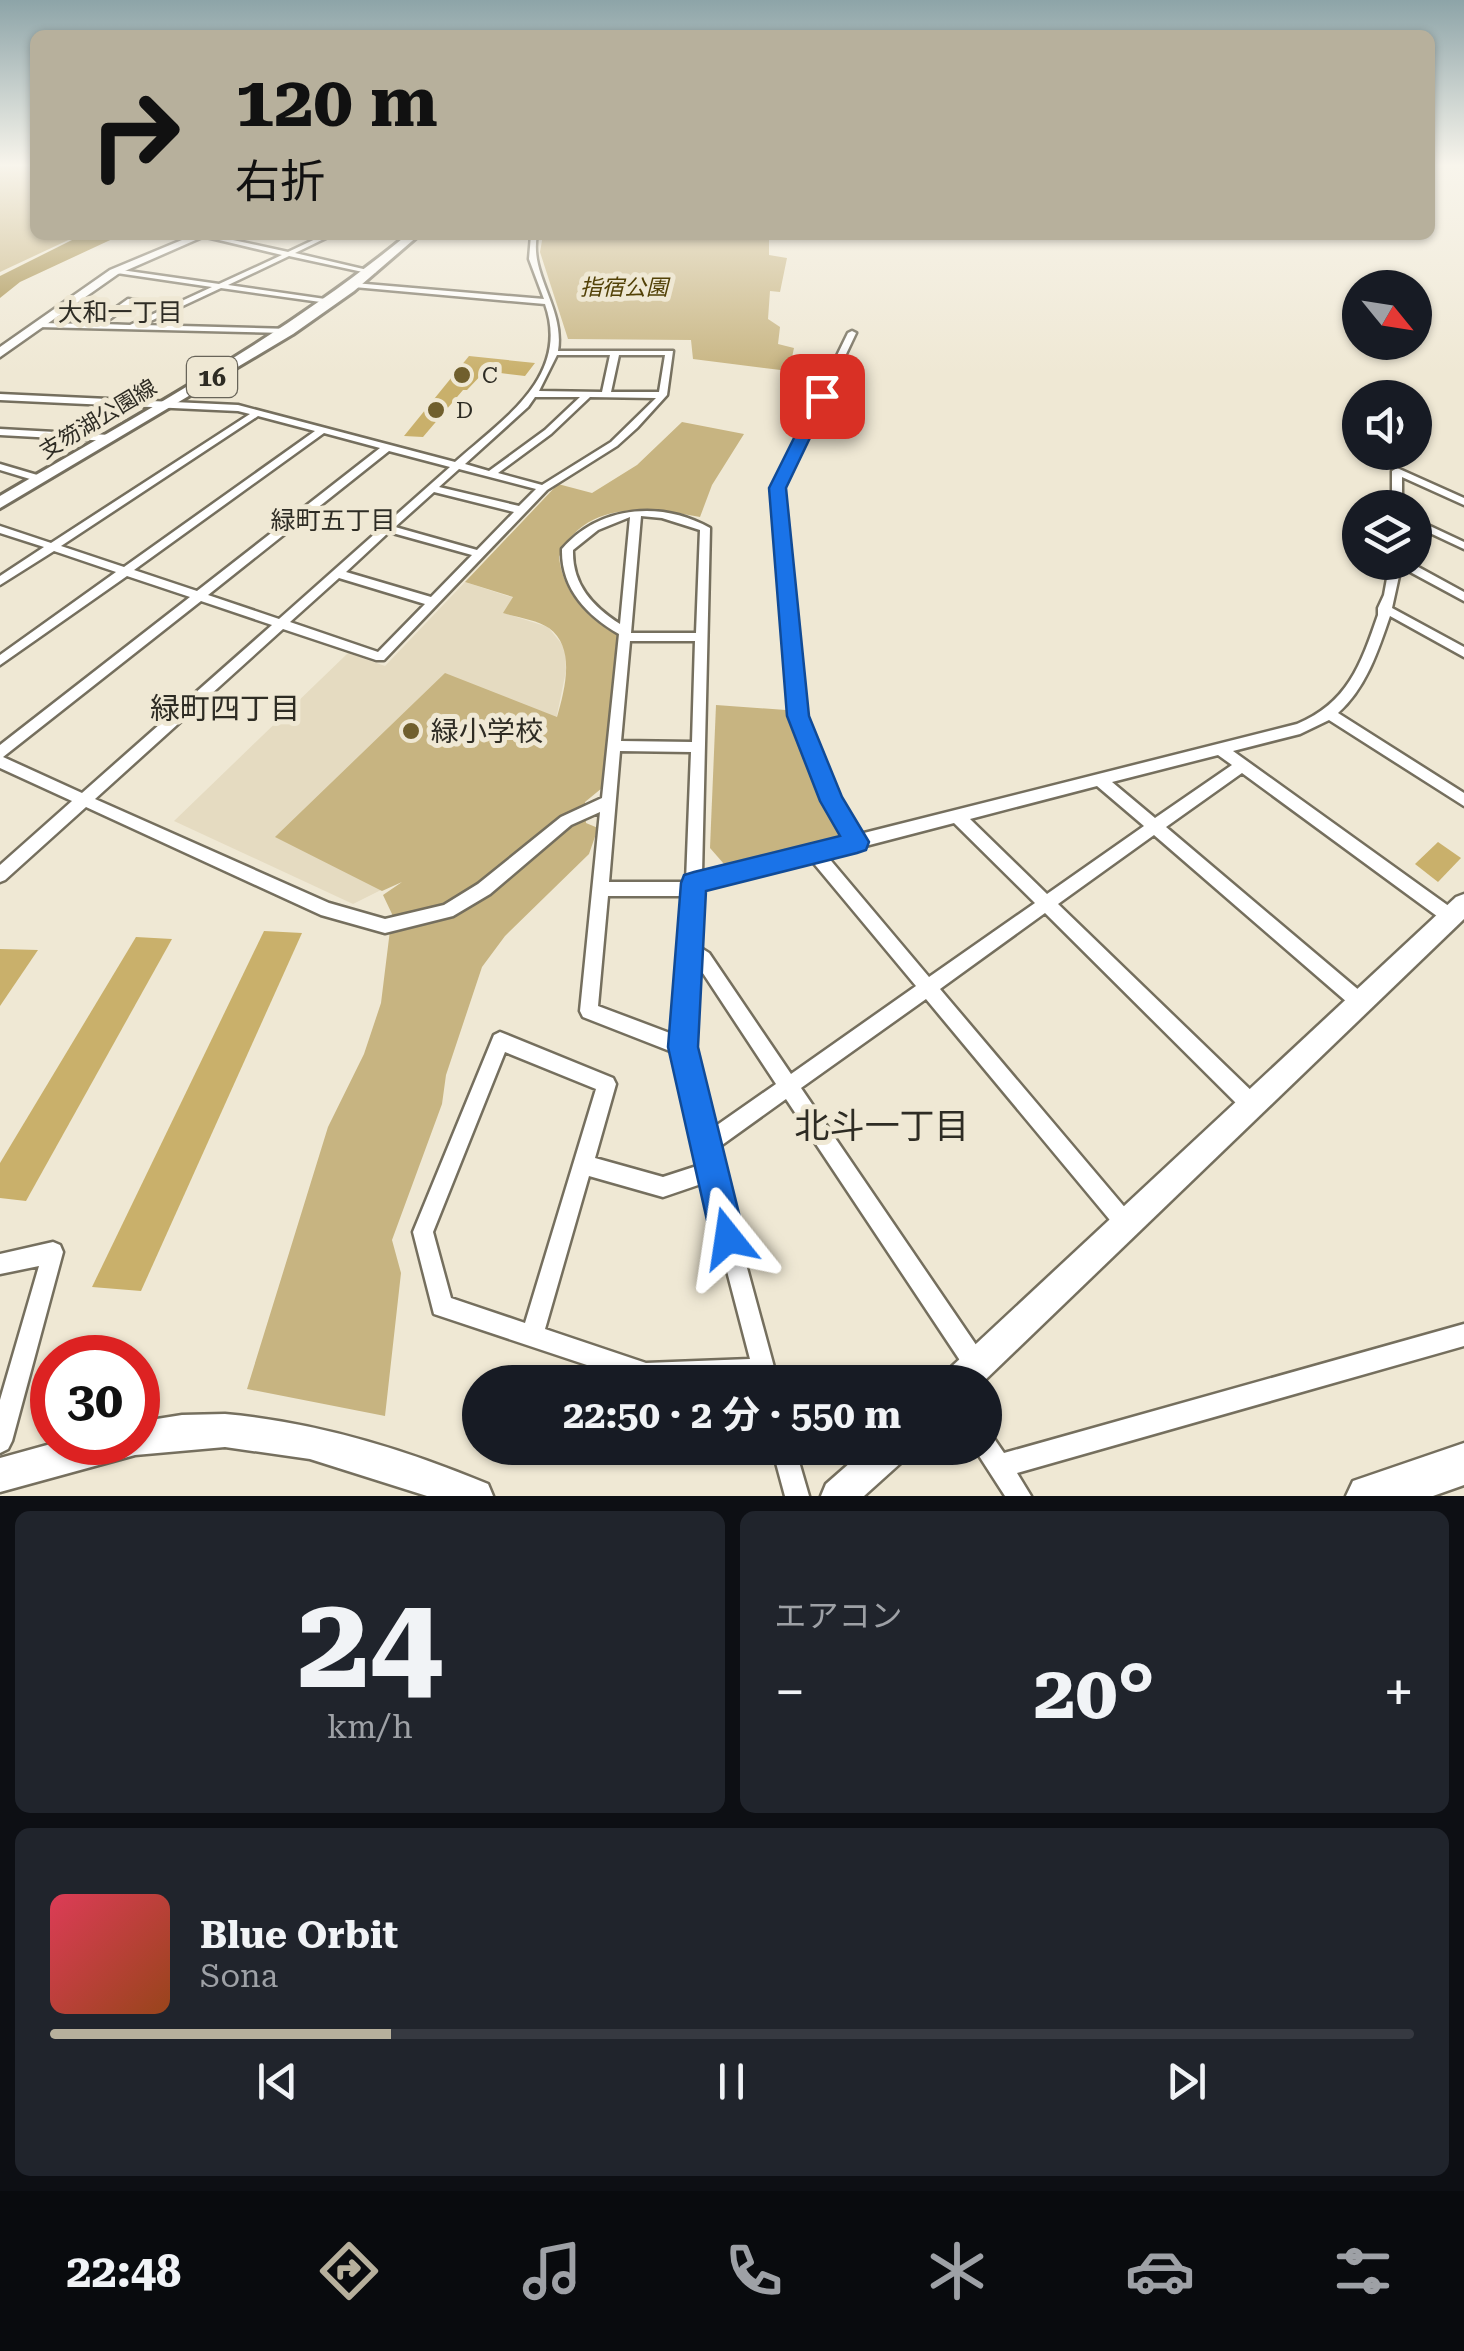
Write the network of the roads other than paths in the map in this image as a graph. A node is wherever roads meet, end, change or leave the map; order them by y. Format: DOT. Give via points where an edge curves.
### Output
graph roads {
  1 [pos="190,240"];
  2 [pos="222,240"];
  3 [pos="319,240"];
  4 [pos="408,240"];
  5 [pos="533,240"];
  6 [pos="286,256"];
  7 [pos="116,271"];
  8 [pos="372,272"];
  9 [pos="354,285"];
  10 [pos="217,287"];
  11 [pos="332,302"];
  12 [pos="548,302"];
  13 [pos="174,307"];
  14 [pos="38,325"];
  15 [pos="94,326"];
  16 [pos="132,327"];
  17 [pos="288,331"];
  18 [pos="852,334"];
  19 [pos="0,353"];
  20 [pos="555,353"];
  21 [pos="614,353"];
  22 [pos="533,394"];
  23 [pos="588,394"];
  24 [pos="606,394"];
  25 [pos="663,394"];
  26 [pos="0,397"];
  27 [pos="20,398"];
  28 [pos="165,404"];
  29 [pos="0,408"];
  30 [pos="257,414"];
  31 [pos="322,430"];
  32 [pos="0,432"];
  33 [pos="110,438"];
  34 [pos="388,448"];
  35 [pos="461,465"];
  36 [pos="0,467"];
  37 [pos="492,474"];
  38 [pos="40,480"];
  39 [pos="543,488"];
  40 [pos="434,489"];
  41 [pos="1398,490"];
  42 [pos="1464,502"];
  43 [pos="0,503"];
  44 [pos="521,510"];
  45 [pos="636,514"];
  46 [pos="390,529"];
  47 [pos="0,530"];
  48 [pos="1432,530"];
  49 [pos="54,546"];
  50 [pos="1464,546"];
  51 [pos="479,554"];
  52 [pos="127,570"];
  53 [pos="339,574"];
  54 [pos="1396,580"];
  55 [pos="1432,580"];
  56 [pos="0,581"];
  57 [pos="201,595"];
  58 [pos="1464,596"];
  59 [pos="433,602"];
  60 [pos="1384,608"];
  61 [pos="283,624"];
  62 [pos="624,635"];
  63 [pos="702,637"];
  64 [pos="1464,653"];
  65 [pos="0,660"];
  66 [pos="1330,714"];
  67 [pos="614,746"];
  68 [pos="699,746"];
  69 [pos="1220,749"];
  70 [pos="0,753"];
  71 [pos="0,762"];
  72 [pos="1242,765"];
  73 [pos="1102,780"];
  74 [pos="85,800"];
  75 [pos="1464,800"];
  76 [pos="610,801"];
  77 [pos="957,816"];
  78 [pos="1156,826"];
  79 [pos="857,842"];
  80 [pos="815,853"];
  81 [pos="0,874"];
  82 [pos="693,886"];
  83 [pos="603,890"];
  84 [pos="1045,904"];
  85 [pos="1457,910"];
  86 [pos="688,949"];
  87 [pos="925,988"];
  88 [pos="1361,1002"];
  89 [pos="683,1047"];
  90 [pos="788,1085"];
  91 [pos="1252,1106"];
  92 [pos="704,1146"];
  93 [pos="583,1164"];
  94 [pos="710,1171"];
  95 [pos="1127,1225"];
  96 [pos="0,1264"];
  97 [pos="532,1336"];
  98 [pos="1464,1336"];
  99 [pos="619,1365"];
  100 [pos="762,1365"];
  101 [pos="963,1365"];
  102 [pos="979,1365"];
  103 [pos="160,1434"];
  104 [pos="0,1441"];
  105 [pos="1464,1464"];
  106 [pos="38,1465"];
  107 [pos="789,1465"];
  108 [pos="873,1465"];
  109 [pos="999,1466"];
  110 [pos="0,1475"];
  111 [pos="476,1496"];
  112 [pos="797,1496"];
  113 [pos="838,1496"];
  114 [pos="1019,1496"];
  115 [pos="1368,1496"];
  1 -- 7 [label="street"];
  2 -- 6 [label="street"];
  3 -- 6 [label="street"];
  4 -- 8 [label="main road, 支笏湖公園線 / 16"];
  5 -- 12 [label="street" via="531,256"];
  6 -- 8 [label="street"];
  6 -- 10 [label="street"];
  7 -- 10 [label="street"];
  7 -- 14 [label="street"];
  8 -- 9 [label="main road, 支笏湖公園線 / 16"];
  9 -- 11 [label="main road, 支笏湖公園線 / 16"];
  9 -- 12 [label="street"];
  10 -- 11 [label="street"];
  10 -- 13 [label="street"];
  11 -- 17 [label="main road, 支笏湖公園線 / 16"];
  12 -- 20 [label="street" via="558,333"];
  13 -- 15 [label="street" via="131,301"];
  13 -- 16 [label="street"];
  14 -- 15 [label="street"];
  14 -- 19 [label="street"];
  15 -- 16 [label="street"];
  16 -- 17 [label="street"];
  17 -- 28 [label="main road, 支笏湖公園線 / 16"];
  18 -- 79 [label="street" via="777,488 798,716 832,801"];
  20 -- 21 [label="street"];
  20 -- 22 [label="street"];
  21 -- 24 [label="street"];
  21 -- 25 [label="street" via="670,353"];
  22 -- 23 [label="street"];
  22 -- 35 [label="street"];
  23 -- 24 [label="street"];
  23 -- 37 [label="street"];
  24 -- 25 [label="street"];
  25 -- 39 [label="street" via="614,444"];
  26 -- 27 [label="street"];
  27 -- 28 [label="street"];
  27 -- 29 [label="street"];
  28 -- 30 [label="street"];
  28 -- 33 [label="main road, 支笏湖公園線 / 16"];
  30 -- 31 [label="street"];
  30 -- 49 [label="street"];
  31 -- 34 [label="street"];
  31 -- 52 [label="street"];
  32 -- 33 [label="street"];
  33 -- 38 [label="main road, 支笏湖公園線 / 16"];
  34 -- 35 [label="street"];
  34 -- 57 [label="street"];
  35 -- 37 [label="street"];
  35 -- 40 [label="street"];
  36 -- 38 [label="street"];
  37 -- 39 [label="street"];
  38 -- 43 [label="main road, 支笏湖公園線 / 16"];
  39 -- 44 [label="street"];
  40 -- 44 [label="street"];
  40 -- 46 [label="street"];
  41 -- 42 [label="street" via="1397,471"];
  44 -- 51 [label="street"];
  45 -- 62 [label="street"];
  45 -- 62 [label="street" via="576,539 566,561 572,588"];
  45 -- 63 [label="street" via="705,528"];
  46 -- 51 [label="street"];
  46 -- 53 [label="street"];
  47 -- 49 [label="street"];
  48 -- 50 [label="street"];
  49 -- 52 [label="street"];
  49 -- 56 [label="street"];
  51 -- 59 [label="street"];
  52 -- 57 [label="street"];
  52 -- 65 [label="street"];
  53 -- 59 [label="street"];
  53 -- 61 [label="street"];
  54 -- 60 [label="street"];
  55 -- 58 [label="street"];
  57 -- 61 [label="street"];
  57 -- 70 [label="street"];
  59 -- 61 [label="street" via="380,658"];
  60 -- 64 [label="street"];
  60 -- 66 [label="street" via="1346,700"];
  61 -- 74 [label="street"];
  62 -- 63 [label="street"];
  62 -- 67 [label="street"];
  63 -- 68 [label="street"];
  66 -- 69 [label="street"];
  66 -- 75 [label="street"];
  67 -- 68 [label="street"];
  67 -- 76 [label="street"];
  68 -- 82 [label="street"];
  69 -- 72 [label="street"];
  69 -- 73 [label="street"];
  71 -- 74 [label="street"];
  72 -- 78 [label="street"];
  72 -- 85 [label="street"];
  73 -- 77 [label="street"];
  73 -- 78 [label="street"];
  74 -- 76 [label="street" via="328,910 385,926 446,911 484,889 566,821"];
  74 -- 81 [label="street"];
  76 -- 83 [label="street"];
  77 -- 79 [label="street"];
  77 -- 84 [label="street"];
  78 -- 84 [label="street"];
  78 -- 88 [label="street"];
  79 -- 80 [label="street"];
  80 -- 82 [label="street"];
  80 -- 87 [label="street"];
  82 -- 83 [label="street"];
  82 -- 86 [label="street"];
  83 -- 89 [label="street" via="590,1011"];
  84 -- 87 [label="street"];
  84 -- 91 [label="street"];
  85 -- 88 [label="street"];
  86 -- 89 [label="street"];
  86 -- 90 [label="street" via="703,959"];
  87 -- 90 [label="street"];
  87 -- 95 [label="street"];
  88 -- 91 [label="street"];
  89 -- 92 [label="street"];
  90 -- 92 [label="street"];
  90 -- 101 [label="street"];
  91 -- 95 [label="street"];
  92 -- 94 [label="street"];
  93 -- 94 [label="street" via="663,1188"];
  93 -- 97 [label="street"];
  93 -- 97 [label="street" via="607,1084 500,1042 423,1232 442,1306"];
  94 -- 100 [label="street"];
  95 -- 102 [label="street"];
  96 -- 104 [label="street" via="53,1252"];
  97 -- 99 [label="street"];
  98 -- 109 [label="street"];
  103 -- 111 [label="street" via="258,1430 332,1446"];
  105 -- 115 [label="highway"];
  106 -- 110 [label="street"];
  107 -- 112 [label="street"];
  108 -- 113 [label="street"];
  109 -- 114 [label="street"];
}
